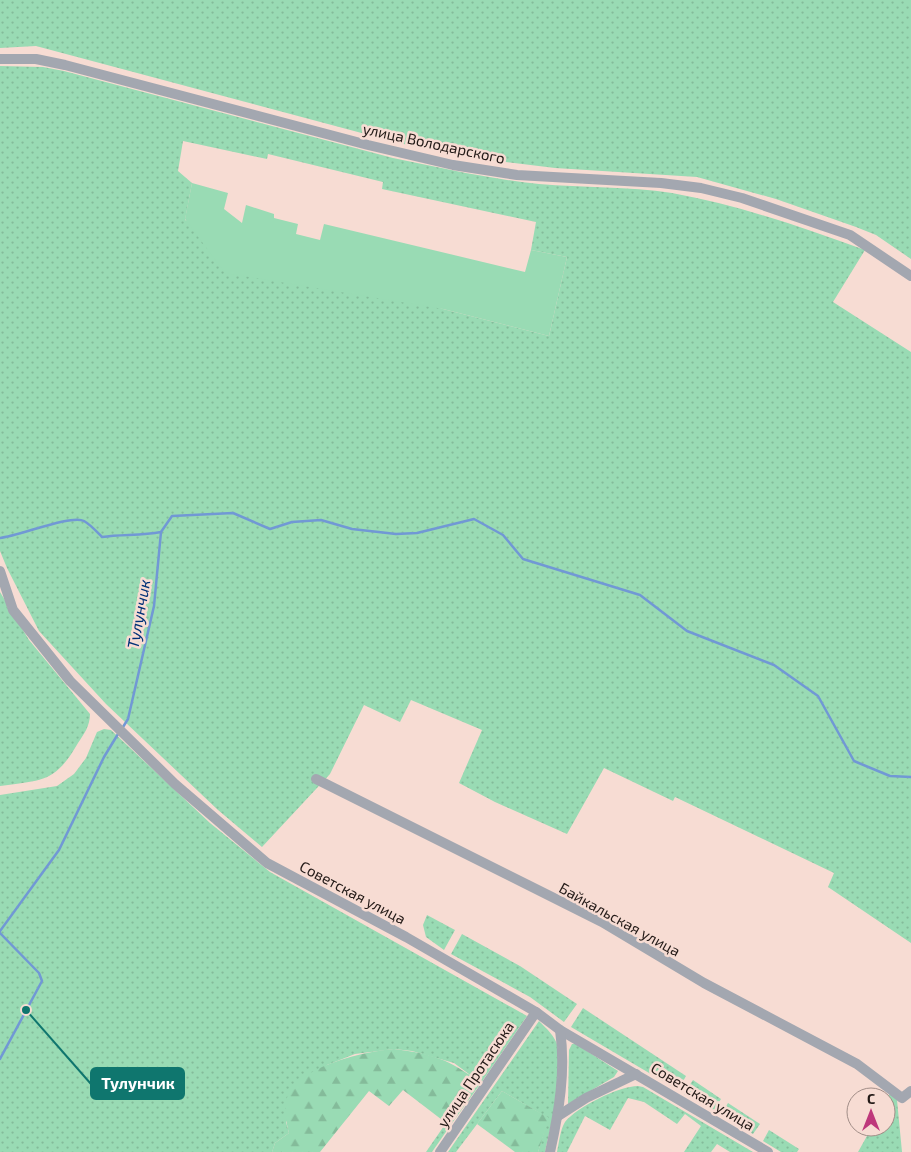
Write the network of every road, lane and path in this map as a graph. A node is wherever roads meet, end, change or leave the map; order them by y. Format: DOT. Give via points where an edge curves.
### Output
graph roads {
  1 [pos="0,59"];
  2 [pos="911,276"];
  3 [pos="0,571"];
  4 [pos="316,779"];
  5 [pos="536,1012"];
  6 [pos="560,1030"];
  7 [pos="636,1074"];
  8 [pos="911,1092"];
  9 [pos="558,1116"];
  10 [pos="440,1152"];
  11 [pos="550,1152"];
  12 [pos="768,1152"];
  1 -- 2 [label="street, улица Володарского" via="36,59 65,65 453,165 517,175 701,188 742,198 850,235"];
  3 -- 5 [label="street, Советская улица" via="13,610 70,681 175,784 266,863 406,937"];
  4 -- 8 [label="street, Байкальская улица" via="602,922 704,983 857,1064 902,1098"];
  5 -- 6 [label="street, Советская улица"];
  5 -- 10 [label="street, улица Протасюка"];
  6 -- 7 [label="street, Советская улица"];
  6 -- 9 [label="street" via="563,1049"];
  7 -- 9 [label="street" via="586,1098"];
  7 -- 12 [label="street, Советская улица"];
  9 -- 11 [label="street"];
}
